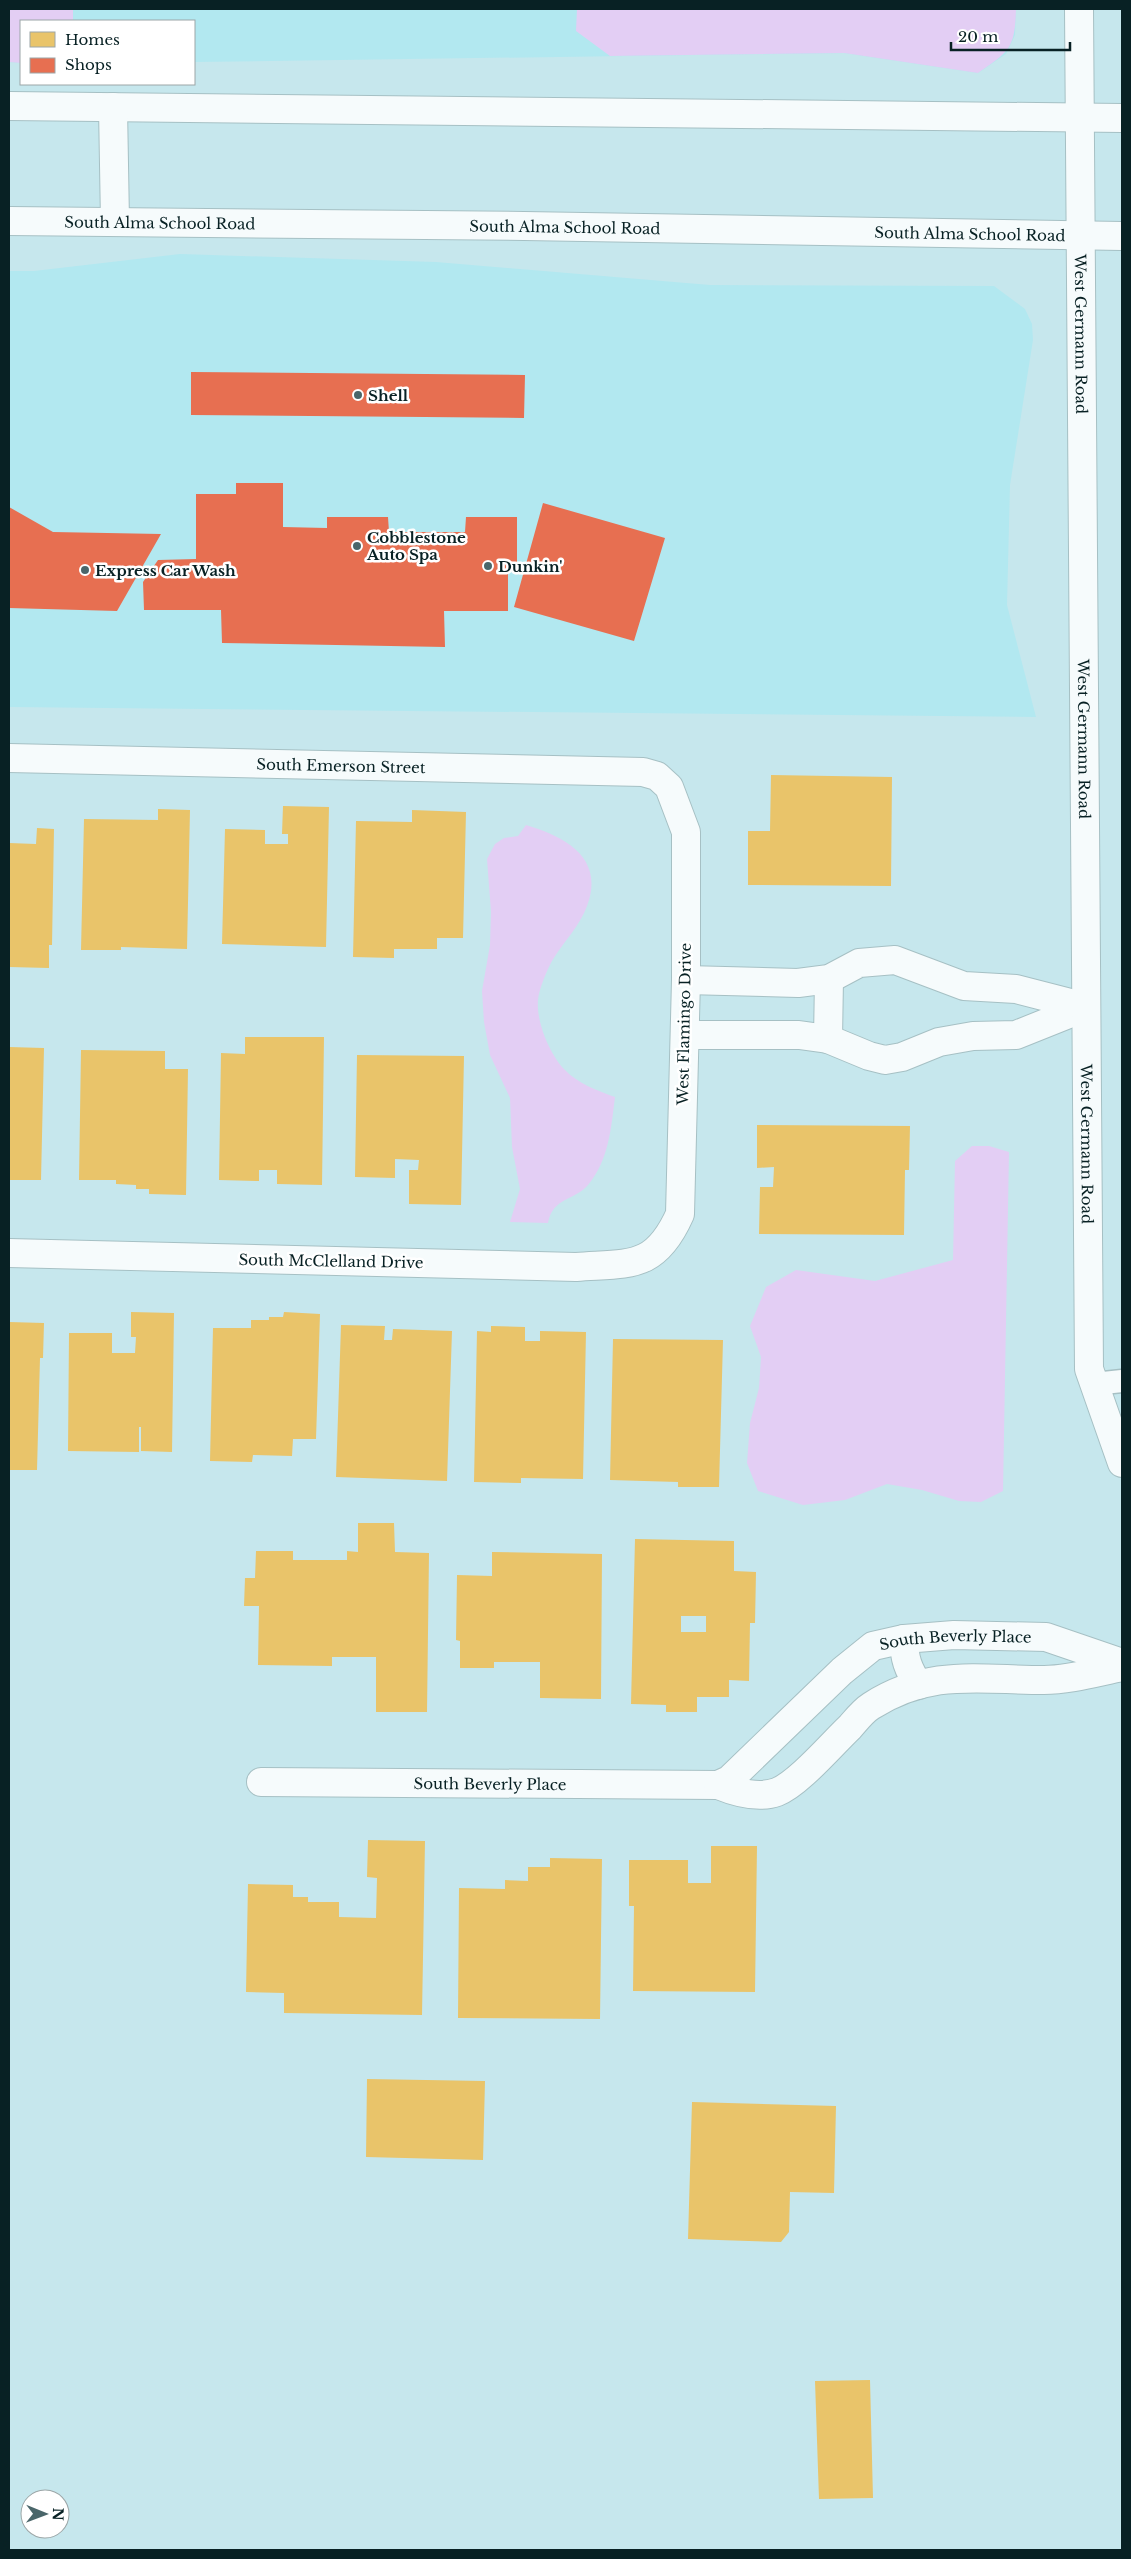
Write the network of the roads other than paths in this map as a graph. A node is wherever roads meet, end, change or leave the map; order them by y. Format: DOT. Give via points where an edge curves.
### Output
graph roads {
  1 [pos="1079,9"];
  2 [pos="9,106"];
  3 [pos="113,106"];
  4 [pos="1079,117"];
  5 [pos="1122,118"];
  6 [pos="9,221"];
  7 [pos="115,222"];
  8 [pos="1080,235"];
  9 [pos="1122,236"];
  10 [pos="9,758"];
  11 [pos="669,787"];
  12 [pos="686,980"];
  13 [pos="829,980"];
  14 [pos="1086,1007"];
  15 [pos="685,1035"];
  16 [pos="828,1039"];
  17 [pos="9,1252"];
  18 [pos="651,1255"];
  19 [pos="1122,1381"];
  20 [pos="1094,1384"];
  21 [pos="1122,1463"];
  22 [pos="904,1639"];
  23 [pos="1122,1663"];
  24 [pos="1122,1668"];
  25 [pos="919,1685"];
  26 [pos="261,1782"];
  27 [pos="724,1783"];
  1 -- 4 [label="street, West Germann Road"];
  2 -- 3 [label="street"];
  3 -- 4 [label="street"];
  3 -- 7 [label="street"];
  4 -- 5 [label="street"];
  4 -- 8 [label="street, West Germann Road"];
  6 -- 7 [label="street, South Alma School Road"];
  7 -- 8 [label="street, South Alma School Road"];
  8 -- 9 [label="street, South Alma School Road"];
  8 -- 14 [label="street, West Germann Road"];
  10 -- 11 [label="street, South Emerson Street" via="643,772 657,776"];
  11 -- 12 [label="street, West Flamingo Drive" via="686,832"];
  12 -- 13 [label="street" via="798,983"];
  12 -- 15 [label="street, West Flamingo Drive"];
  13 -- 14 [label="street" via="859,963 895,960 964,986 1016,989"];
  13 -- 16 [label="street"];
  14 -- 16 [label="street" via="1016,1035 973,1036 939,1042 886,1060"];
  14 -- 20 [label="street, West Germann Road" via="1088,1369"];
  15 -- 16 [label="street" via="799,1034"];
  15 -- 18 [label="street, West Flamingo Drive" via="680,1214 669,1237"];
  17 -- 18 [label="street, South McClelland Drive" via="576,1267 628,1263"];
  19 -- 20 [label="lane"];
  20 -- 21 [label="street, West Germann Road"];
  22 -- 23 [label="street, South Beverly Place" via="954,1635 1046,1637"];
  22 -- 25 [label="street" via="904,1655 910,1673"];
  22 -- 27 [label="street, South Beverly Place" via="873,1646"];
  24 -- 25 [label="street, South Beverly Place" via="1046,1680 972,1677"];
  25 -- 27 [label="street, South Beverly Place" via="870,1707 797,1779 777,1792 762,1795 730,1790"];
  26 -- 27 [label="street, South Beverly Place"];
}
